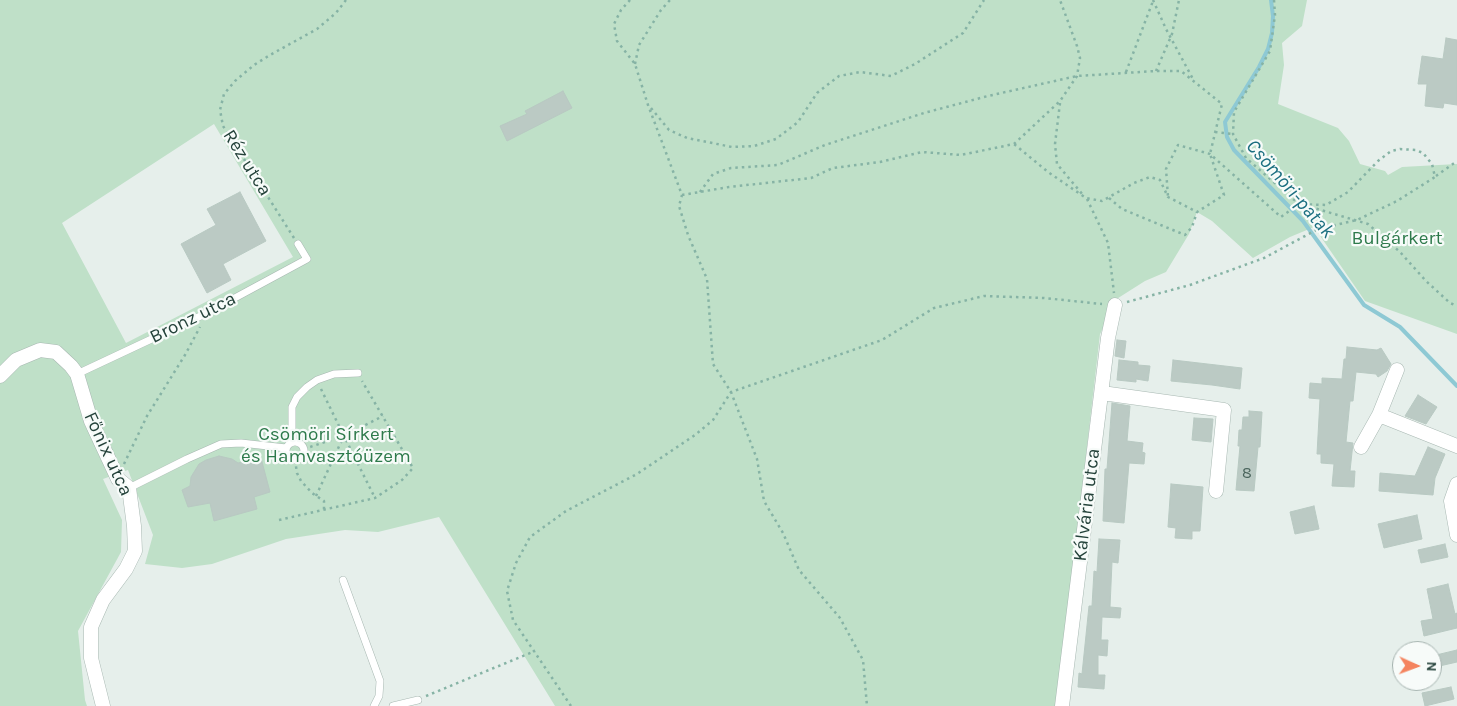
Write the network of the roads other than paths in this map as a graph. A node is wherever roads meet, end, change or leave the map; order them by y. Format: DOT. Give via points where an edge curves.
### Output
graph roads {
  1 [pos="298,244"];
  2 [pos="1115,305"];
  3 [pos="1398,370"];
  4 [pos="358,373"];
  5 [pos="77,374"];
  6 [pos="0,376"];
  7 [pos="1102,393"];
  8 [pos="1379,415"];
  9 [pos="292,442"];
  10 [pos="1457,446"];
  11 [pos="286,448"];
  12 [pos="1361,448"];
  13 [pos="123,484"];
  14 [pos="1457,484"];
  15 [pos="1216,491"];
  16 [pos="1457,534"];
  17 [pos="343,580"];
  18 [pos="418,700"];
  19 [pos="103,706"];
  20 [pos="374,706"];
  21 [pos="393,706"];
  22 [pos="1062,706"];
  1 -- 5 [label="lane, Bronz utca" via="307,259 207,313"];
  2 -- 7 [label="street, Kálvária utca"];
  3 -- 8 [label="street"];
  4 -- 9 [label="lane" via="334,374 307,387 292,407"];
  5 -- 6 [label="street, Főnix utca" via="56,352 40,350 16,360"];
  5 -- 13 [label="street, Főnix utca" via="91,421"];
  7 -- 15 [label="street" via="1224,410"];
  7 -- 22 [label="street, Kálvária utca"];
  8 -- 10 [label="street"];
  8 -- 12 [label="street"];
  9 -- 11 [label="lane"];
  9 -- 11 [label="lane" via="297,442 304,450 300,459 289,459"];
  11 -- 13 [label="lane" via="221,444"];
  13 -- 19 [label="street, Főnix utca" via="134,526 134,551 126,570 103,600 91,627 91,658"];
  14 -- 16 [label="street" via="1450,501"];
  17 -- 20 [label="lane" via="380,681 379,696"];
  18 -- 21 [label="lane"];
}
